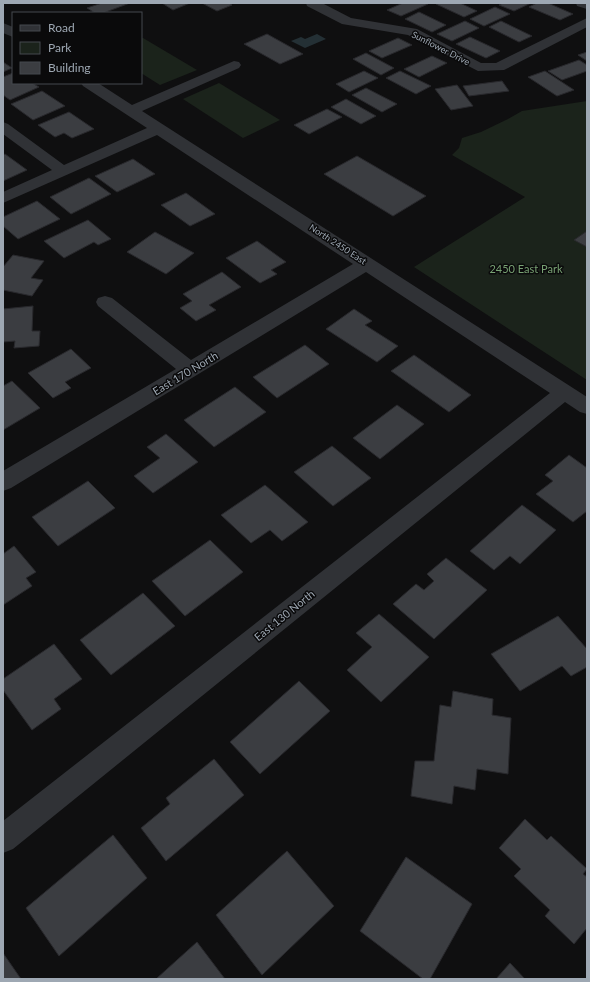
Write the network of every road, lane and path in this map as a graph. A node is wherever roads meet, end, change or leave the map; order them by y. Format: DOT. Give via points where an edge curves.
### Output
graph roads {
  1 [pos="312,3"];
  2 [pos="582,3"];
  3 [pos="587,5"];
  4 [pos="587,22"];
  5 [pos="3,27"];
  6 [pos="12,32"];
  7 [pos="234,65"];
  8 [pos="90,84"];
  9 [pos="130,111"];
  10 [pos="3,127"];
  11 [pos="156,129"];
  12 [pos="64,171"];
  13 [pos="3,198"];
  14 [pos="367,263"];
  15 [pos="105,302"];
  16 [pos="190,369"];
  17 [pos="564,392"];
  18 [pos="587,407"];
  19 [pos="3,482"];
  20 [pos="3,839"];
  1 -- 4 [label="street, Sunflower Drive" via="347,21 412,32 478,67 499,67"];
  2 -- 3 [label="street"];
  5 -- 6 [label="street"];
  7 -- 9 [label="street"];
  8 -- 9 [label="street, North 2450 East"];
  9 -- 11 [label="street, North 2450 East"];
  10 -- 12 [label="street"];
  11 -- 12 [label="street"];
  11 -- 14 [label="street, North 2450 East"];
  12 -- 13 [label="street"];
  14 -- 16 [label="street, East 170 North"];
  14 -- 17 [label="street, North 2450 East"];
  15 -- 16 [label="street"];
  16 -- 19 [label="street, East 170 North"];
  17 -- 18 [label="street, North 2450 East"];
  17 -- 20 [label="street, East 130 North"];
}
